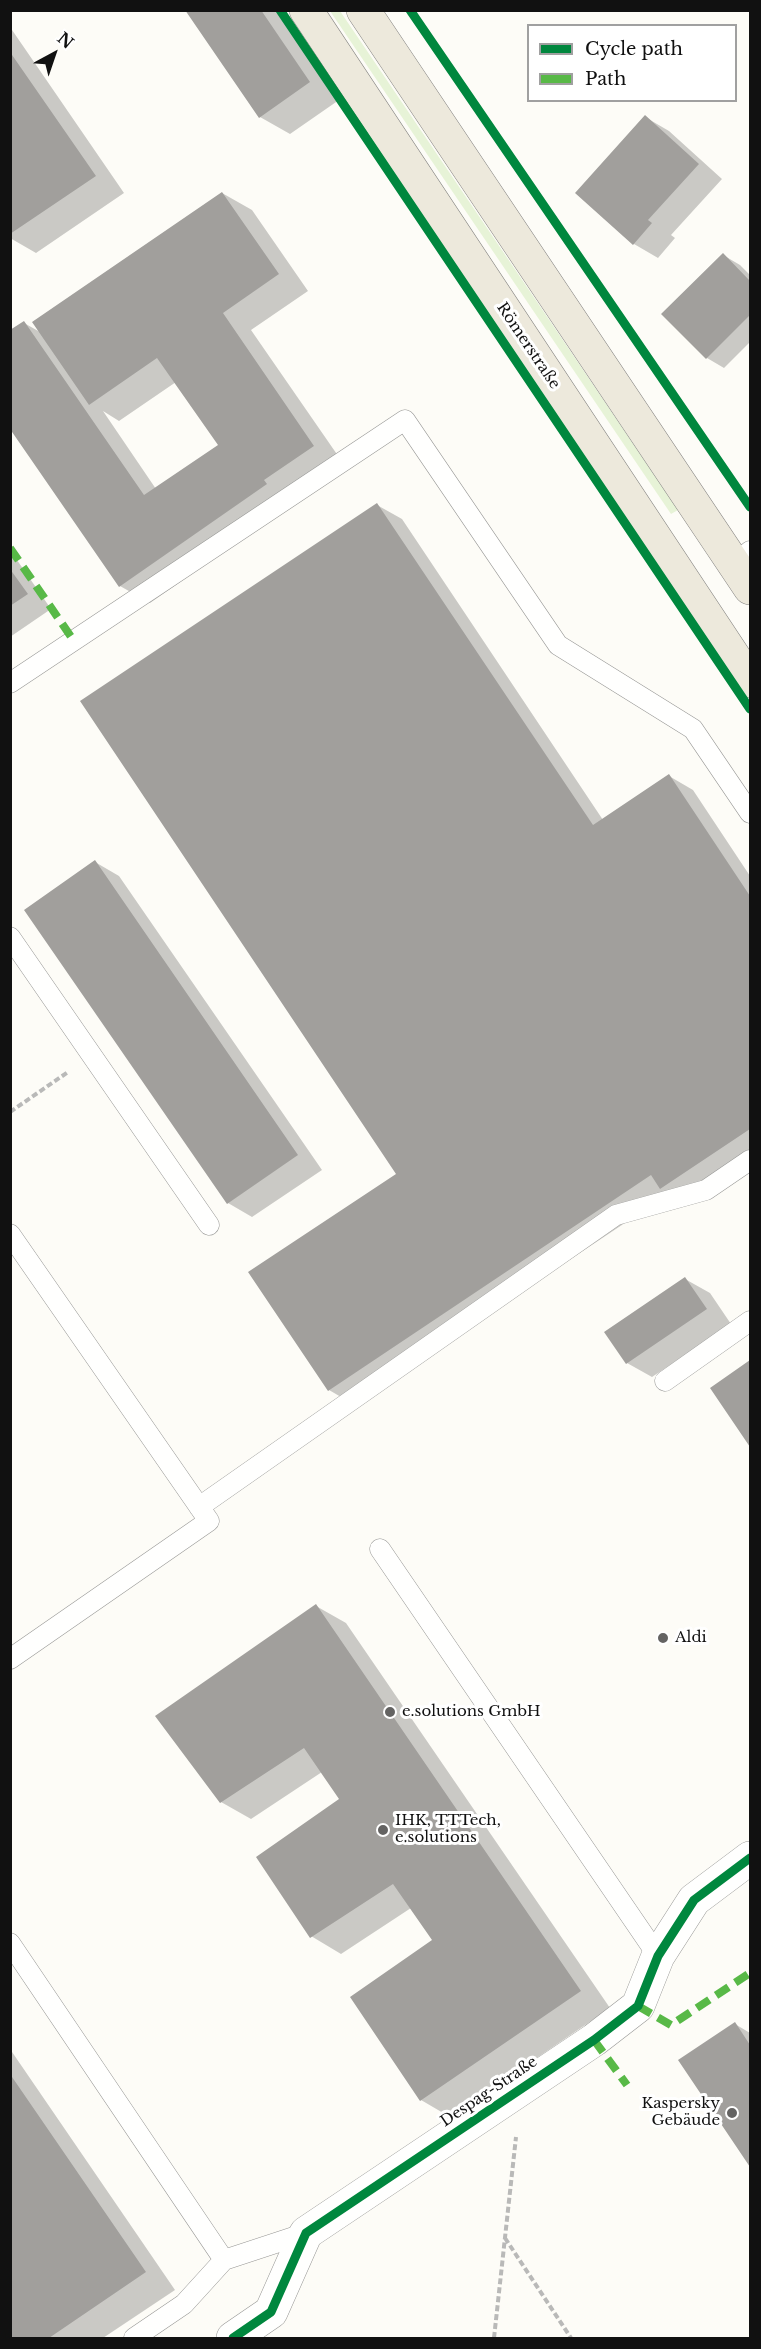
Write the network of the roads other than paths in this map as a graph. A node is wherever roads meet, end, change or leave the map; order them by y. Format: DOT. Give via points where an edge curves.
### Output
graph roads {
  1 [pos="306,10"];
  2 [pos="363,10"];
  3 [pos="745,568"];
  4 [pos="750,681"];
  5 [pos="10,683"];
  6 [pos="750,813"];
  7 [pos="10,937"];
  8 [pos="750,1160"];
  9 [pos="209,1225"];
  10 [pos="10,1234"];
  11 [pos="750,1322"];
  12 [pos="666,1381"];
  13 [pos="199,1507"];
  14 [pos="380,1549"];
  15 [pos="10,1659"];
  16 [pos="750,1858"];
  17 [pos="10,1943"];
  18 [pos="658,1956"];
  19 [pos="306,2233"];
  20 [pos="224,2260"];
  21 [pos="134,2338"];
  22 [pos="233,2338"];
  1 -- 4 [label="main road, Römerstraße"];
  2 -- 3 [label="main road"];
  5 -- 6 [label="lane" via="405,420 558,645 693,729"];
  7 -- 9 [label="lane"];
  8 -- 13 [label="lane" via="706,1190 616,1215"];
  10 -- 13 [label="lane"];
  11 -- 12 [label="lane"];
  13 -- 15 [label="lane" via="209,1521"];
  14 -- 18 [label="lane"];
  16 -- 18 [label="street, Despag-Straße" via="694,1900"];
  17 -- 20 [label="lane"];
  18 -- 19 [label="street, Despag-Straße" via="638,2006 594,2040"];
  19 -- 20 [label="lane"];
  19 -- 22 [label="street" via="271,2312"];
  20 -- 21 [label="lane" via="184,2304"];
}
